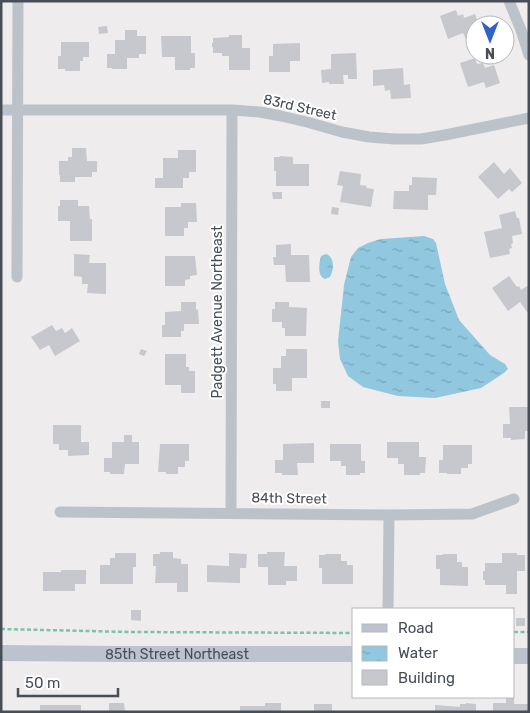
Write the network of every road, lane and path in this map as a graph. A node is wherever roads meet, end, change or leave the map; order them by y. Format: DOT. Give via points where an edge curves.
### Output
graph roads {
  1 [pos="18,1"];
  2 [pos="509,1"];
  3 [pos="529,55"];
  4 [pos="1,110"];
  5 [pos="18,110"];
  6 [pos="232,110"];
  7 [pos="529,118"];
  8 [pos="17,277"];
  9 [pos="514,498"];
  10 [pos="60,512"];
  11 [pos="231,513"];
  12 [pos="390,514"];
  13 [pos="388,608"];
  14 [pos="1,629"];
  15 [pos="515,632"];
  16 [pos="529,632"];
  17 [pos="352,633"];
  18 [pos="1,653"];
  19 [pos="352,654"];
  20 [pos="515,656"];
  21 [pos="529,656"];
  1 -- 5 [label="street"];
  2 -- 3 [label="street"];
  4 -- 5 [label="street, 83rd Street"];
  5 -- 6 [label="street, 83rd Street"];
  5 -- 8 [label="street"];
  6 -- 7 [label="street, 83rd Street" via="260,112 342,132 395,140 421,139"];
  6 -- 11 [label="street, Padgett Avenue Northeast"];
  9 -- 12 [label="street, 84th Street" via="472,514"];
  10 -- 11 [label="street, 84th Street"];
  11 -- 12 [label="street, 84th Street"];
  12 -- 13 [label="street"];
  14 -- 17 [label="path"];
  15 -- 16 [label="path"];
  18 -- 19 [label="street, 85th Street Northeast"];
  20 -- 21 [label="street"];
}
